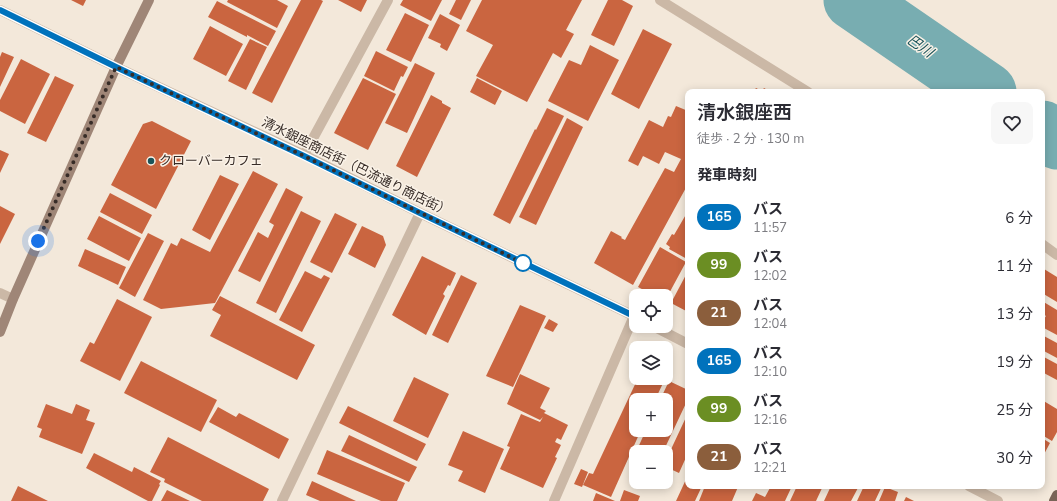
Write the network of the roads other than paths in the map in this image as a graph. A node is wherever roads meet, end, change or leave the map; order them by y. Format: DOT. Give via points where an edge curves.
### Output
graph roads {
  1 [pos="149,0"];
  2 [pos="388,0"];
  3 [pos="660,0"];
  4 [pos="0,10"];
  5 [pos="116,67"];
  6 [pos="803,89"];
  7 [pos="304,156"];
  8 [pos="420,213"];
  9 [pos="1045,246"];
  10 [pos="1057,255"];
  11 [pos="0,293"];
  12 [pos="13,299"];
  13 [pos="629,314"];
  14 [pos="629,331"];
  15 [pos="0,332"];
  16 [pos="667,333"];
  17 [pos="685,342"];
  18 [pos="975,489"];
  19 [pos="1057,496"];
  20 [pos="282,501"];
  21 [pos="554,501"];
  22 [pos="998,501"];
  23 [pos="1054,501"];
  1 -- 5 [label="street"];
  2 -- 7 [label="street"];
  3 -- 6 [label="street"];
  4 -- 5 [label="street, 清水銀座商店街（巴流通り商店街）"];
  5 -- 7 [label="street, 清水銀座商店街（巴流通り商店街）"];
  5 -- 12 [label="street"];
  7 -- 8 [label="street, 清水銀座商店街（巴流通り商店街）"];
  8 -- 13 [label="street, 清水銀座商店街（巴流通り商店街）"];
  8 -- 20 [label="street"];
  9 -- 10 [label="street"];
  11 -- 12 [label="street"];
  12 -- 15 [label="street"];
  14 -- 21 [label="street"];
  16 -- 17 [label="street"];
  18 -- 22 [label="street"];
  19 -- 23 [label="main road"];
}
